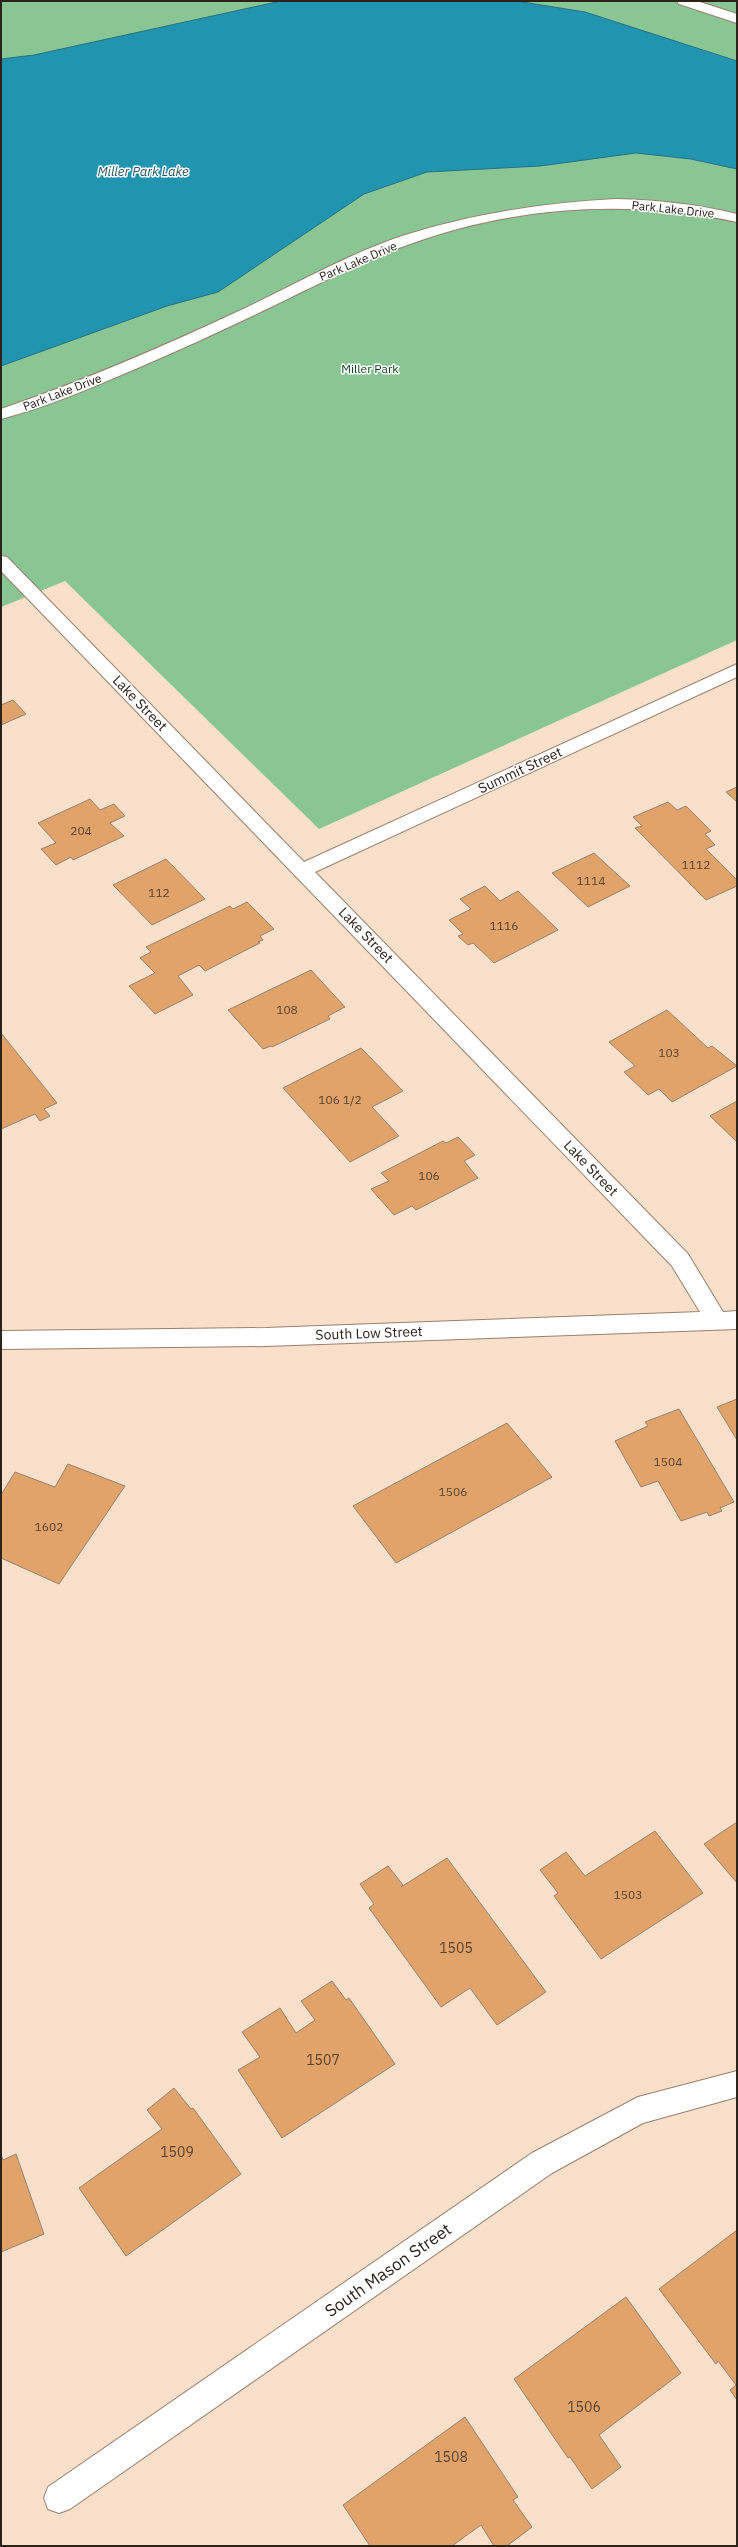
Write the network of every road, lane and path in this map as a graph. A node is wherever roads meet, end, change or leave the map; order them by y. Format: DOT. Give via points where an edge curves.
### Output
graph roads {
  1 [pos="684,1"];
  2 [pos="737,19"];
  3 [pos="737,218"];
  4 [pos="1,414"];
  5 [pos="1,561"];
  6 [pos="737,670"];
  7 [pos="303,870"];
  8 [pos="727,1320"];
  9 [pos="1,1340"];
  10 [pos="737,2084"];
  11 [pos="59,2498"];
  1 -- 2 [label="street"];
  3 -- 4 [label="street, Park Lake Drive" via="718,212 666,205 607,203 541,210 474,222 407,240 135,363"];
  5 -- 7 [label="street, Lake Street"];
  6 -- 7 [label="street, Summit Street"];
  7 -- 8 [label="street, Lake Street" via="680,1260"];
  8 -- 9 [label="street, South Low Street" via="266,1337"];
  10 -- 11 [label="street, South Mason Street" via="638,2111 542,2163"];
}
